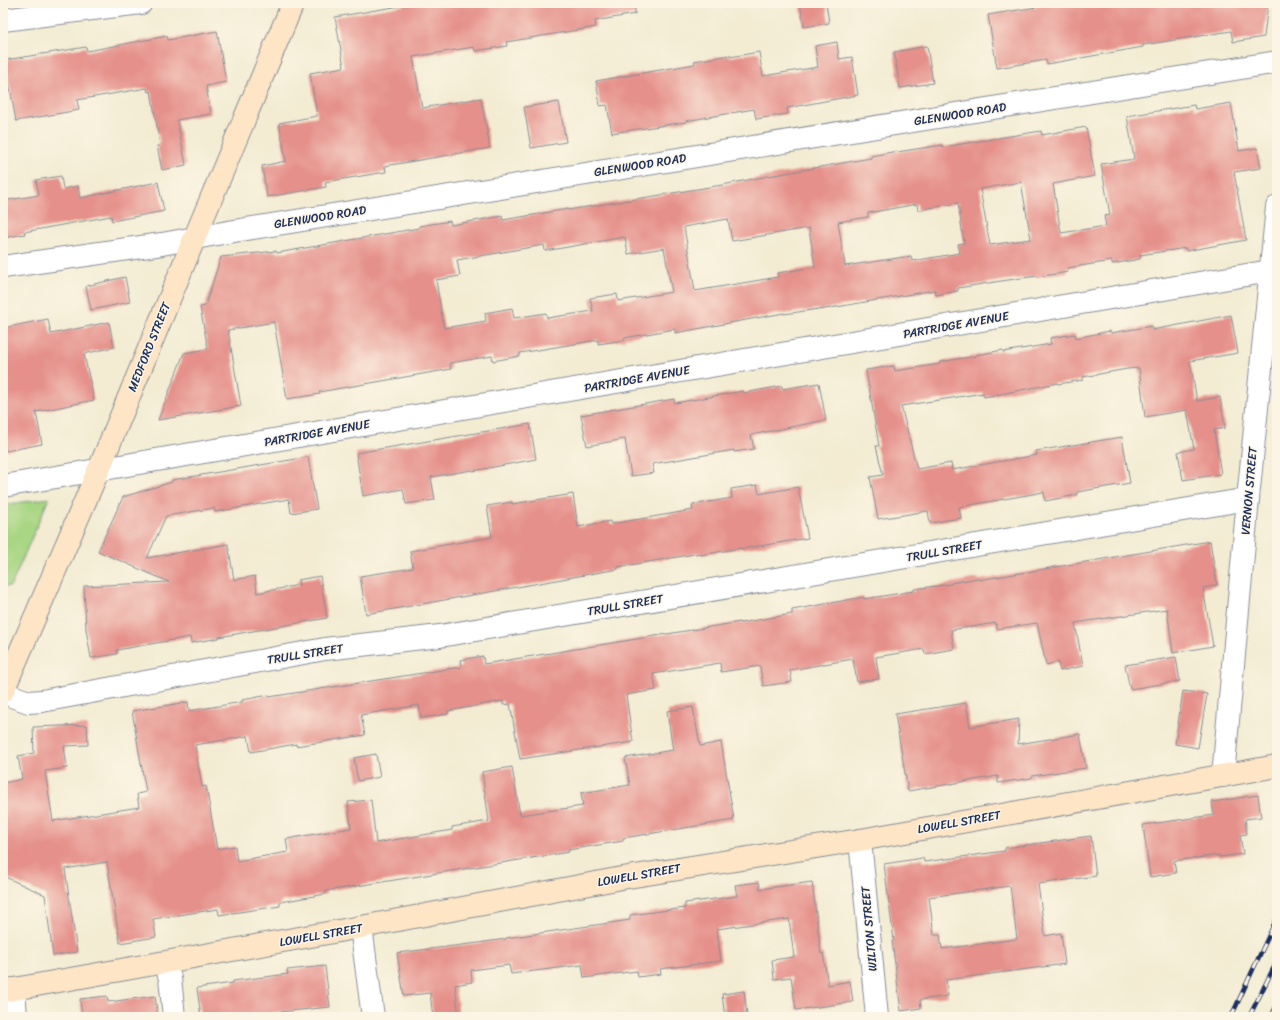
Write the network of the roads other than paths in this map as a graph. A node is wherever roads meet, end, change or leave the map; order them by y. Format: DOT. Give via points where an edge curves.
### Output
graph roads {
  1 [pos="141,3"];
  2 [pos="293,3"];
  3 [pos="3,20"];
  4 [pos="1277,62"];
  5 [pos="1277,208"];
  6 [pos="195,237"];
  7 [pos="3,267"];
  8 [pos="1270,271"];
  9 [pos="99,469"];
  10 [pos="3,486"];
  11 [pos="1248,499"];
  12 [pos="3,692"];
  13 [pos="1277,766"];
  14 [pos="1222,776"];
  15 [pos="860,840"];
  16 [pos="361,927"];
  17 [pos="165,962"];
  18 [pos="8,990"];
  19 [pos="16,1017"];
  20 [pos="174,1017"];
  21 [pos="373,1017"];
  22 [pos="877,1017"];
  1 -- 3 [label="street"];
  2 -- 6 [label="street, MEDFORD STREET"];
  4 -- 6 [label="street, GLENWOOD ROAD"];
  5 -- 8 [label="street, VERNON STREET"];
  6 -- 7 [label="street, GLENWOOD ROAD"];
  6 -- 9 [label="street, MEDFORD STREET"];
  8 -- 9 [label="street, PARTRIDGE AVENUE"];
  8 -- 11 [label="street, VERNON STREET"];
  9 -- 10 [label="street, PARTRIDGE AVENUE"];
  9 -- 12 [label="street, MEDFORD STREET"];
  11 -- 12 [label="street, TRULL STREET" via="440,636 325,649 42,701 29,702"];
  11 -- 14 [label="street, VERNON STREET"];
  13 -- 14 [label="street, LOWELL STREET"];
  14 -- 15 [label="street, LOWELL STREET"];
  15 -- 16 [label="street, LOWELL STREET" via="622,878"];
  15 -- 22 [label="street, WILTON STREET"];
  16 -- 17 [label="street, LOWELL STREET"];
  16 -- 21 [label="street"];
  17 -- 18 [label="street, LOWELL STREET"];
  17 -- 20 [label="street" via="170,978"];
  18 -- 19 [label="street"];
}
